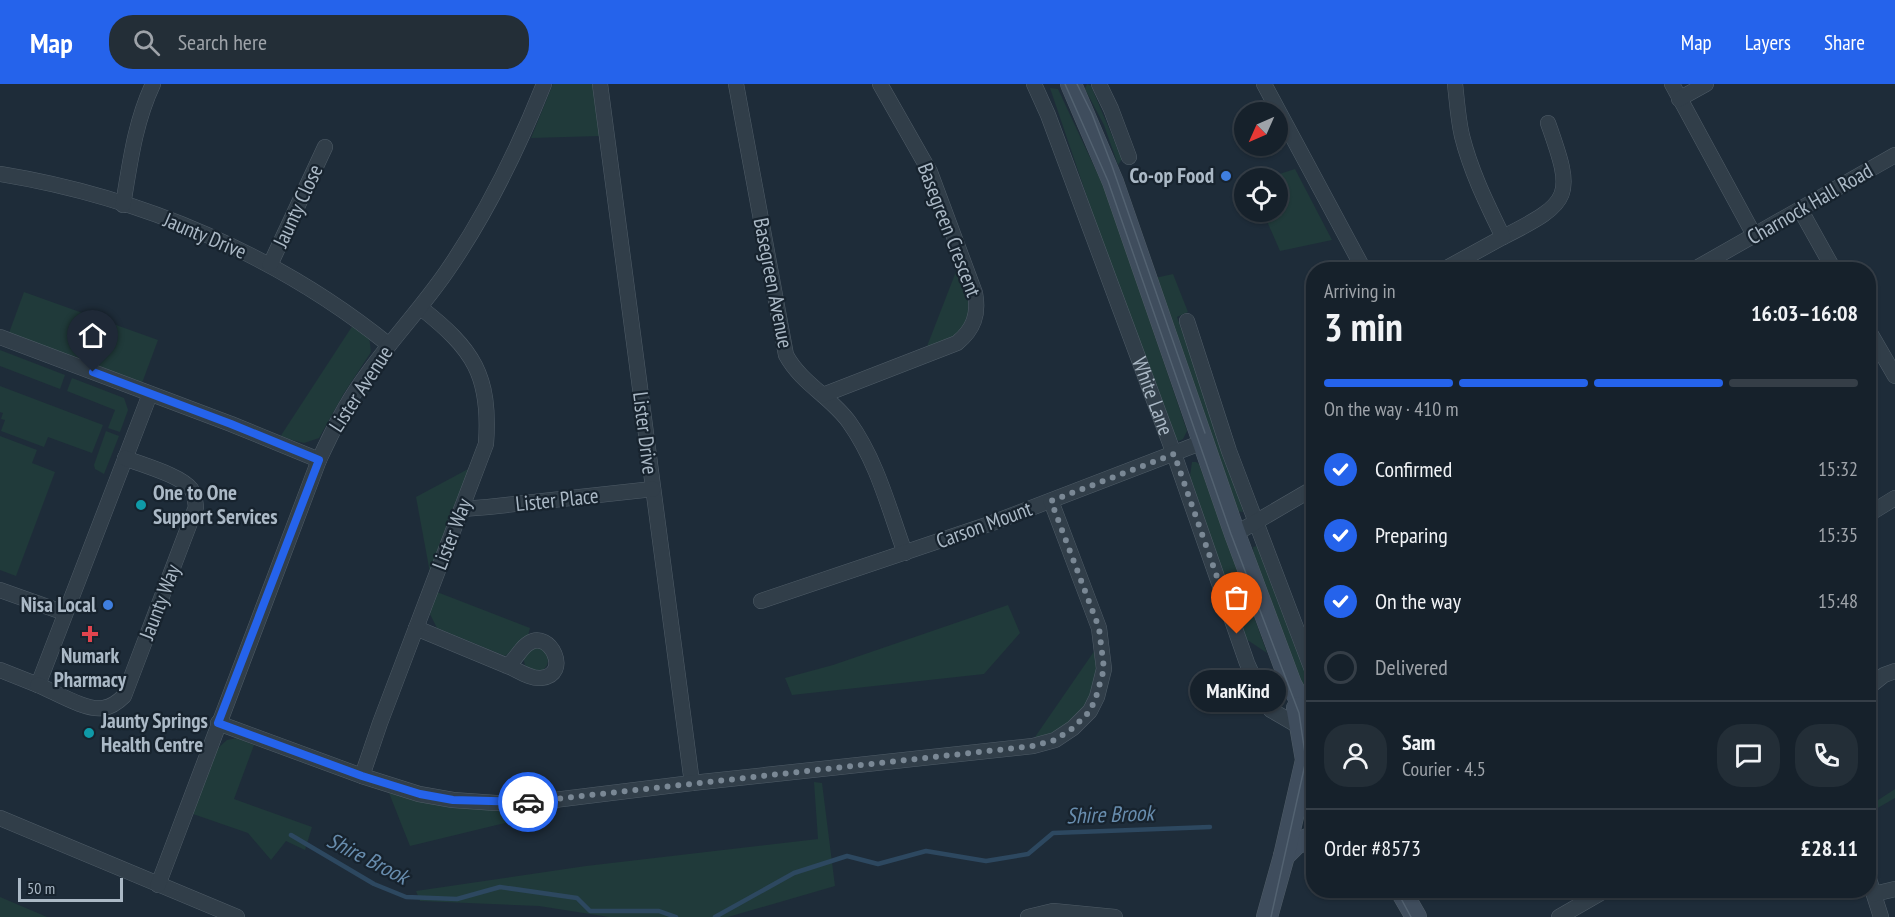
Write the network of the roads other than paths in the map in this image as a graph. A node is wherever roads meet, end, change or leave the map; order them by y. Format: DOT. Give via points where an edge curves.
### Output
graph roads {
  1 [pos="153,84"];
  2 [pos="600,84"];
  3 [pos="736,84"];
  4 [pos="880,84"];
  5 [pos="1034,84"];
  6 [pos="1071,84"];
  7 [pos="1099,84"];
  8 [pos="1264,84"];
  9 [pos="1455,84"];
  10 [pos="1672,84"];
  11 [pos="1706,84"];
  12 [pos="539,86"];
  13 [pos="1679,99"];
  14 [pos="1548,123"];
  15 [pos="325,147"];
  16 [pos="1895,155"];
  17 [pos="1129,158"];
  18 [pos="0,174"];
  19 [pos="123,205"];
  20 [pos="1800,209"];
  21 [pos="1754,236"];
  22 [pos="1503,237"];
  23 [pos="1361,262"];
  24 [pos="1458,262"];
  25 [pos="1707,262"];
  26 [pos="1830,262"];
  27 [pos="270,266"];
  28 [pos="420,308"];
  29 [pos="1186,321"];
  30 [pos="0,337"];
  31 [pos="1876,343"];
  32 [pos="389,345"];
  33 [pos="1895,376"];
  34 [pos="150,394"];
  35 [pos="824,394"];
  36 [pos="1203,442"];
  37 [pos="1174,454"];
  38 [pos="125,458"];
  39 [pos="319,460"];
  40 [pos="652,489"];
  41 [pos="1306,492"];
  42 [pos="1895,498"];
  43 [pos="1051,501"];
  44 [pos="462,509"];
  45 [pos="1876,510"];
  46 [pos="1256,520"];
  47 [pos="1235,534"];
  48 [pos="905,553"];
  49 [pos="0,590"];
  50 [pos="761,601"];
  51 [pos="65,614"];
  52 [pos="416,628"];
  53 [pos="1306,654"];
  54 [pos="507,666"];
  55 [pos="0,670"];
  56 [pos="1895,671"];
  57 [pos="1876,681"];
  58 [pos="38,685"];
  59 [pos="1306,722"];
  60 [pos="218,723"];
  61 [pos="1306,726"];
  62 [pos="1306,760"];
  63 [pos="362,776"];
  64 [pos="692,783"];
  65 [pos="0,818"];
  66 [pos="1306,840"];
  67 [pos="1284,856"];
  68 [pos="158,885"];
  69 [pos="1876,887"];
  70 [pos="1895,888"];
  71 [pos="1405,898"];
  72 [pos="1592,898"];
  73 [pos="1875,898"];
  74 [pos="237,917"];
  75 [pos="1028,917"];
  76 [pos="1115,917"];
  77 [pos="1267,917"];
  78 [pos="1416,917"];
  79 [pos="1559,917"];
  80 [pos="1881,917"];
  1 -- 19 [label="street" via="136,132"];
  2 -- 40 [label="street, Lister Drive"];
  3 -- 35 [label="street, Basegreen Avenue" via="786,355 799,375"];
  4 -- 35 [label="street, Basegreen Crescent" via="930,172 978,306 968,335 957,343"];
  5 -- 37 [label="street, White Lane"];
  6 -- 36 [label="main road, White Lane" via="1113,182"];
  7 -- 17 [label="street"];
  8 -- 23 [label="street"];
  9 -- 22 [label="street" via="1467,154"];
  10 -- 13 [label="street"];
  11 -- 13 [label="street"];
  12 -- 28 [label="street, Lister Avenue" via="508,167 448,269"];
  13 -- 21 [label="street"];
  14 -- 22 [label="street" via="1562,163 1564,189 1551,211"];
  15 -- 27 [label="street, Jaunty Close"];
  16 -- 20 [label="street, Charnock Hall Road"];
  18 -- 19 [label="street, Jaunty Drive" via="43,181"];
  19 -- 27 [label="street, Jaunty Drive" via="211,236"];
  20 -- 21 [label="street, Charnock Hall Road"];
  20 -- 26 [label="street"];
  21 -- 25 [label="street, Charnock Hall Road"];
  22 -- 24 [label="street"];
  27 -- 32 [label="street, Jaunty Drive" via="357,319"];
  28 -- 32 [label="street, Lister Avenue"];
  28 -- 44 [label="street, Lister Way" via="463,346 482,382 487,402 486,444"];
  29 -- 46 [label="street"];
  30 -- 34 [label="street"];
  31 -- 33 [label="street"];
  32 -- 39 [label="street, Lister Avenue" via="338,419"];
  34 -- 38 [label="street"];
  34 -- 39 [label="street"];
  35 -- 48 [label="street, Basegreen Avenue" via="866,447"];
  36 -- 37 [label="street, Carson Mount"];
  36 -- 47 [label="main road, White Lane"];
  37 -- 43 [label="street, Carson Mount"];
  37 -- 61 [label="street, White Lane" via="1247,663 1266,705"];
  38 -- 51 [label="street"];
  38 -- 58 [label="street, Jaunty Way" via="180,480 190,489 196,507 124,696 116,704 90,707"];
  39 -- 60 [label="street, Lister Avenue"];
  40 -- 44 [label="street, Lister Place"];
  40 -- 64 [label="street, Lister Drive"];
  41 -- 46 [label="street"];
  42 -- 45 [label="street"];
  43 -- 48 [label="street, Carson Mount"];
  43 -- 64 [label="street" via="1102,645 1104,669 1096,697 1090,711 1073,728 1055,740 1033,746"];
  44 -- 52 [label="street, Lister Way"];
  46 -- 47 [label="street"];
  46 -- 53 [label="street"];
  47 -- 59 [label="main road, White Lane"];
  48 -- 50 [label="street, Carson Mount"];
  49 -- 51 [label="street"];
  51 -- 58 [label="street"];
  52 -- 54 [label="street"];
  52 -- 63 [label="street, Lister Way"];
  55 -- 58 [label="street, Jaunty Way"];
  56 -- 57 [label="street"];
  60 -- 63 [label="street"];
  60 -- 68 [label="street, Lister Avenue"];
  62 -- 67 [label="main road"];
  63 -- 64 [label="street" via="420,794 496,803 538,802"];
  65 -- 68 [label="street"];
  66 -- 67 [label="main road"];
  67 -- 77 [label="main road"];
  68 -- 74 [label="street"];
  69 -- 70 [label="street"];
  71 -- 78 [label="main road"];
  72 -- 79 [label="street"];
  73 -- 80 [label="street"];
  75 -- 76 [label="street" via="1053,911"];
}
